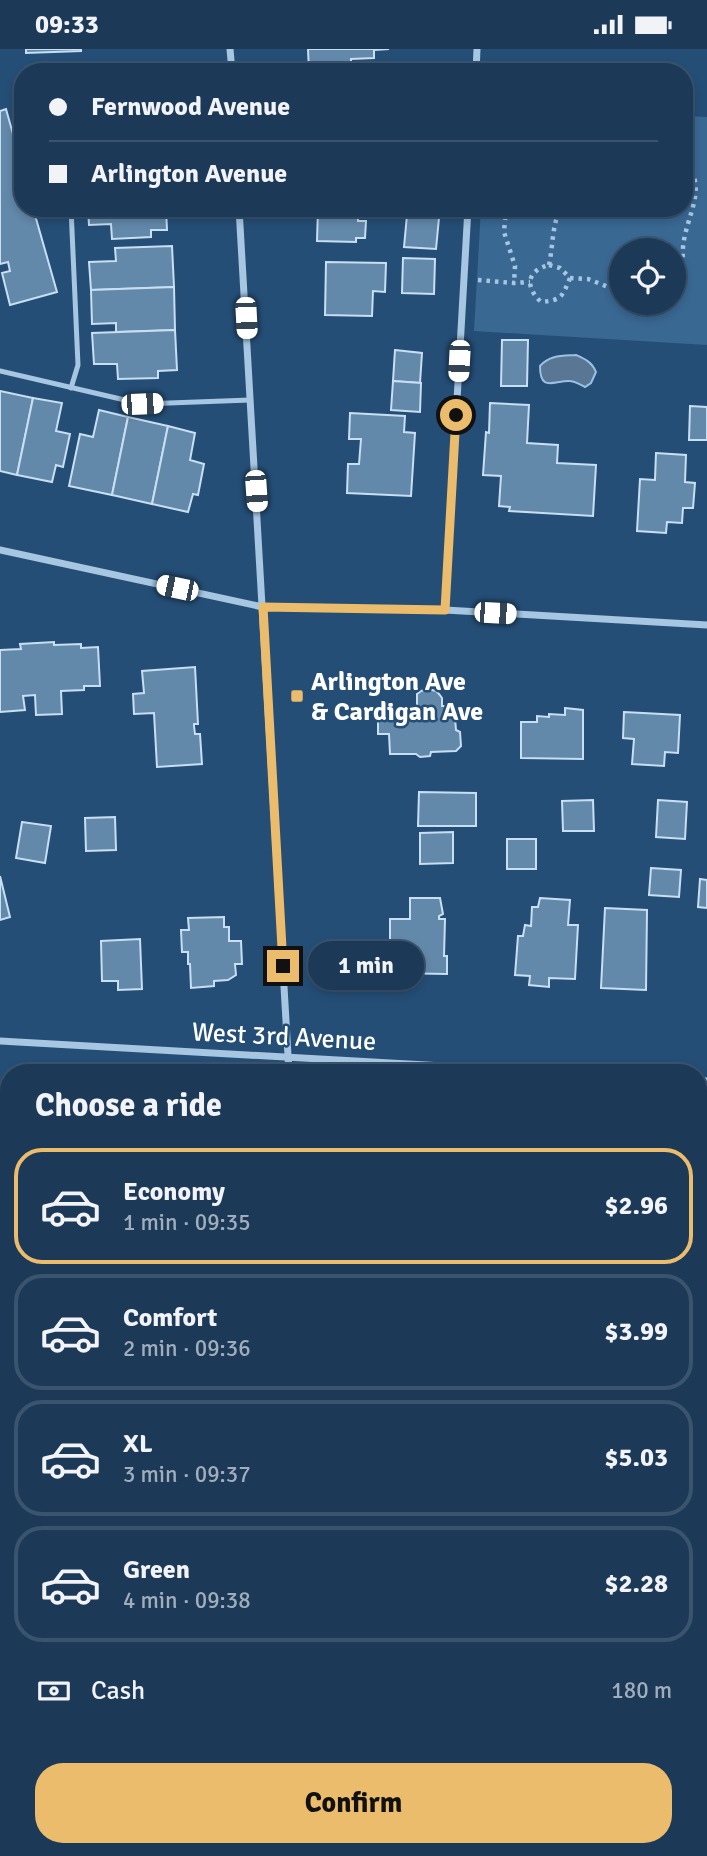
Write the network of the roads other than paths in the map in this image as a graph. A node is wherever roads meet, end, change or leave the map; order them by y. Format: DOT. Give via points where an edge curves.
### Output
graph roads {
  1 [pos="71,217"];
  2 [pos="240,217"];
  3 [pos="467,217"];
  4 [pos="0,371"];
  5 [pos="72,388"];
  6 [pos="250,400"];
  7 [pos="0,550"];
  8 [pos="263,607"];
  9 [pos="445,610"];
  10 [pos="707,625"];
  11 [pos="0,1041"];
  12 [pos="288,1057"];
  13 [pos="288,1064"];
  14 [pos="410,1064"];
  1 -- 5 [label="lane" via="78,365"];
  2 -- 6 [label="street"];
  3 -- 9 [label="street"];
  4 -- 5 [label="lane"];
  5 -- 6 [label="lane" via="142,404"];
  6 -- 8 [label="street"];
  7 -- 8 [label="street"];
  8 -- 9 [label="street"];
  8 -- 12 [label="street"];
  9 -- 10 [label="street"];
  11 -- 12 [label="street, West 3rd Avenue"];
  12 -- 13 [label="street"];
  12 -- 14 [label="street, West 3rd Avenue"];
}
